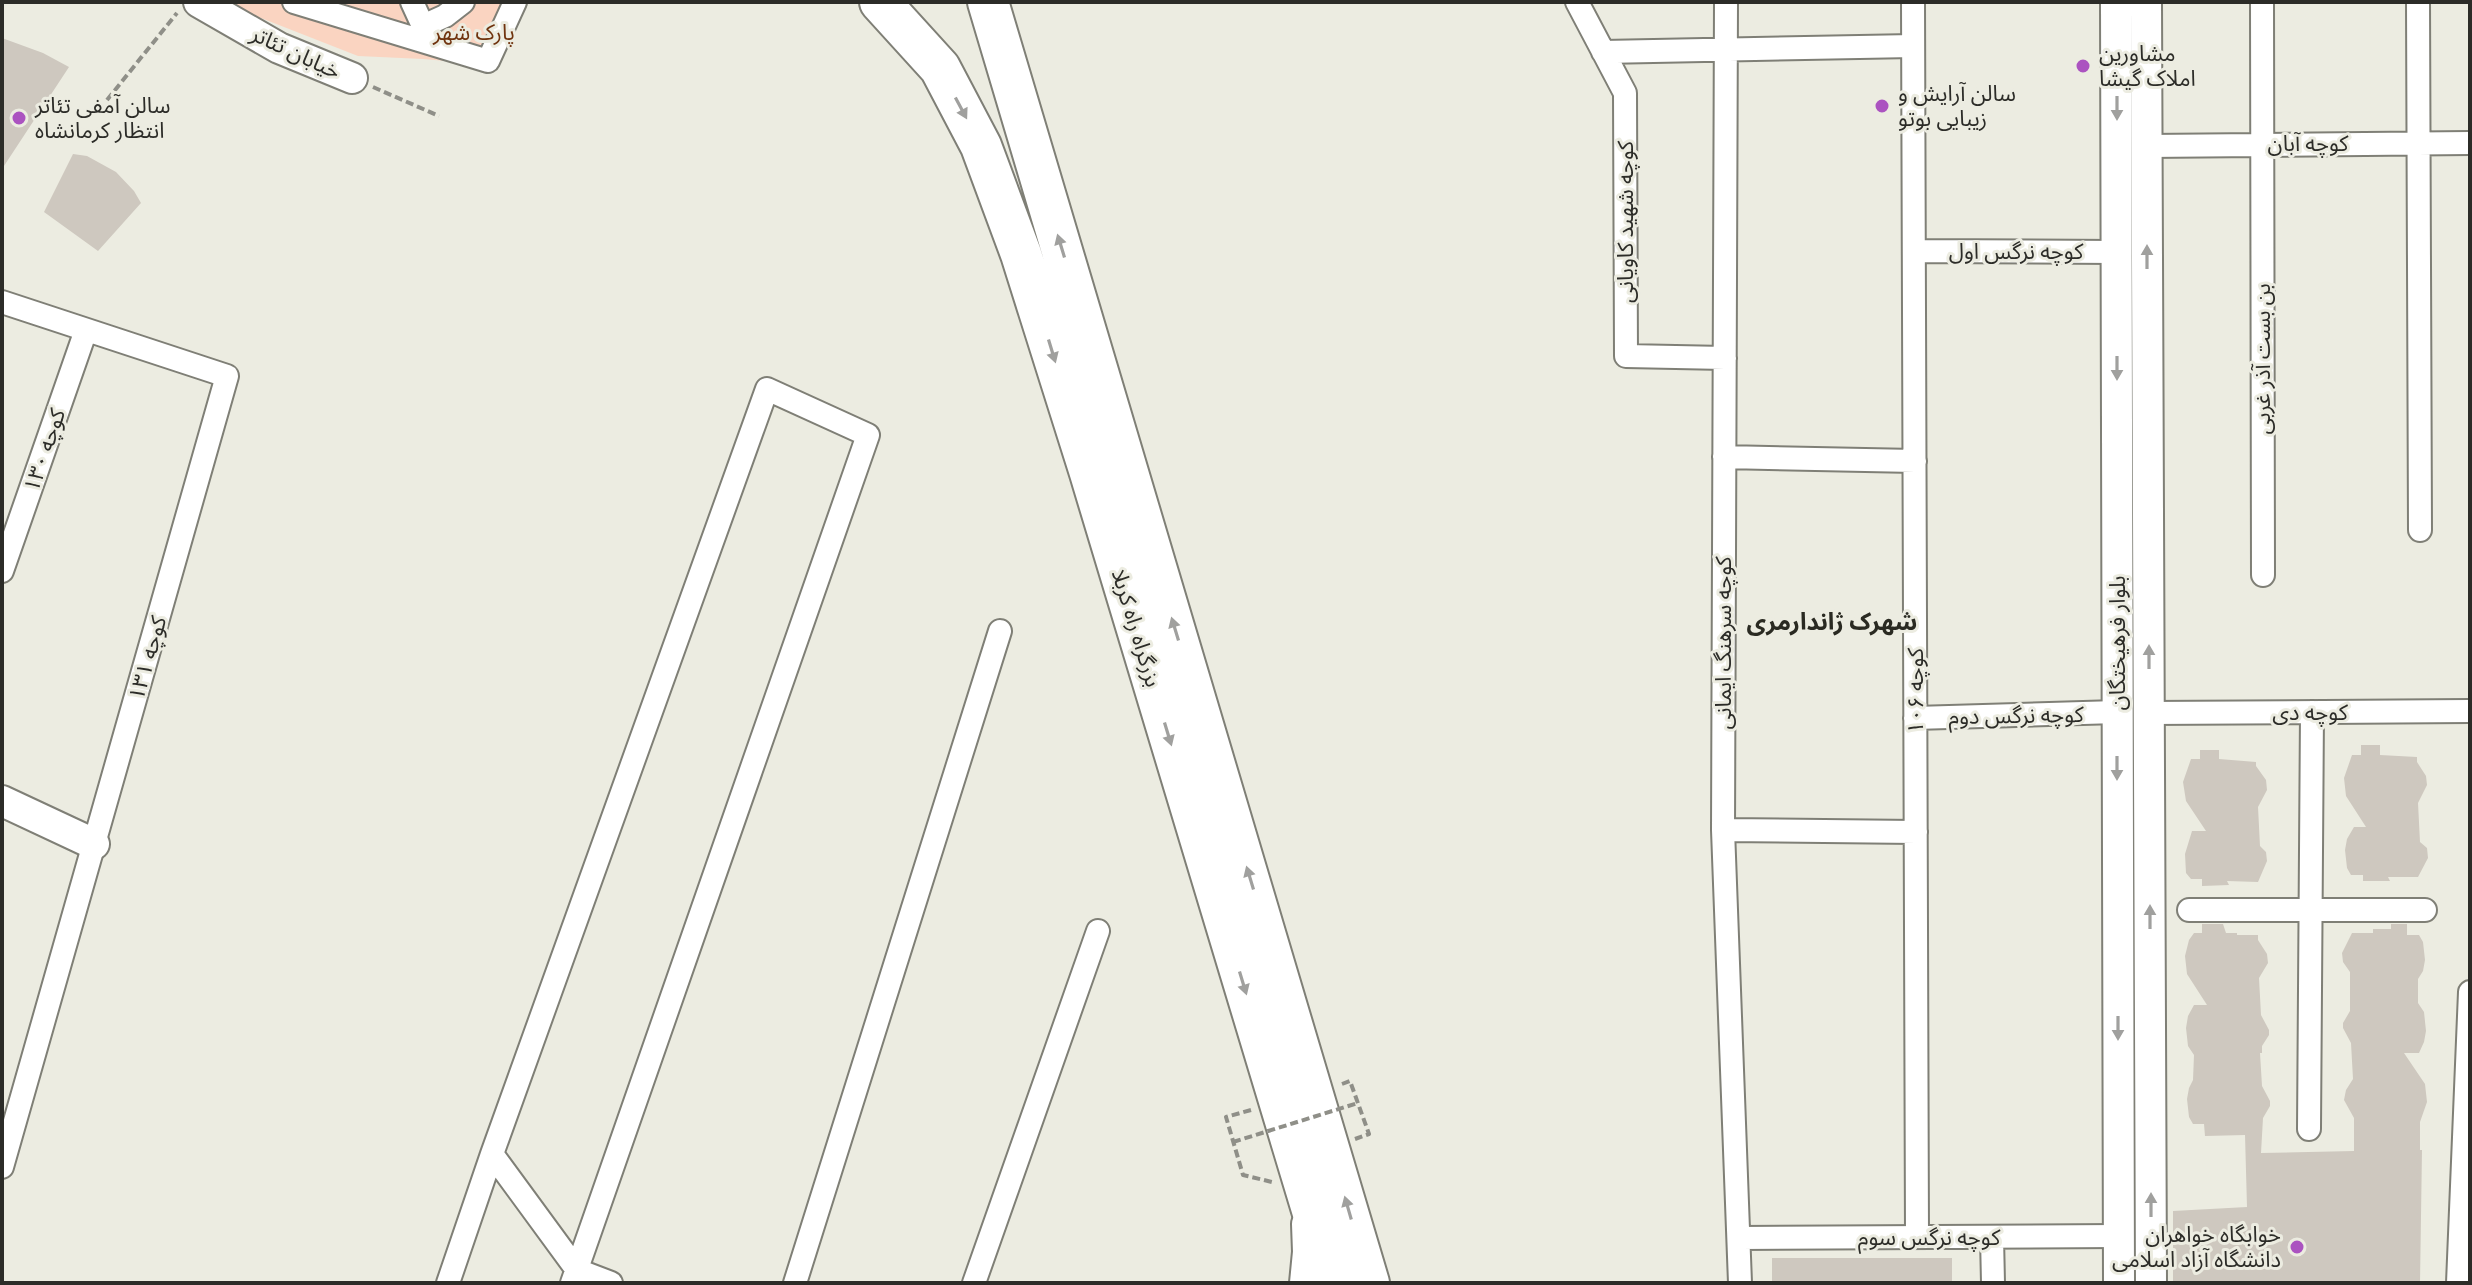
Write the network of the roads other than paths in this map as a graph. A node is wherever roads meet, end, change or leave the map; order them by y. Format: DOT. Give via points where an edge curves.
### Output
graph roads {
  1 [pos="199,2"];
  2 [pos="294,2"];
  3 [pos="335,2"];
  4 [pos="412,2"];
  5 [pos="463,2"];
  6 [pos="515,2"];
  7 [pos="880,2"];
  8 [pos="918,2"];
  9 [pos="988,2"];
  10 [pos="1577,2"];
  11 [pos="1726,2"];
  12 [pos="1913,2"];
  13 [pos="2116,2"];
  14 [pos="2146,2"];
  15 [pos="2262,2"];
  16 [pos="2418,2"];
  17 [pos="355,11"];
  18 [pos="425,34"];
  19 [pos="1913,46"];
  20 [pos="1726,50"];
  21 [pos="1603,52"];
  22 [pos="940,68"];
  23 [pos="352,78"];
  24 [pos="2262,143"];
  25 [pos="2419,143"];
  26 [pos="2470,143"];
  27 [pos="2147,146"];
  28 [pos="1914,251"];
  29 [pos="2117,252"];
  30 [pos="2,302"];
  31 [pos="86,330"];
  32 [pos="1725,358"];
  33 [pos="1724,457"];
  34 [pos="1915,461"];
  35 [pos="2420,530"];
  36 [pos="2,571"];
  37 [pos="2263,575"];
  38 [pos="1000,631"];
  39 [pos="2470,711"];
  40 [pos="2117,712"];
  41 [pos="2312,712"];
  42 [pos="2149,713"];
  43 [pos="1915,718"];
  44 [pos="2,801"];
  45 [pos="1723,830"];
  46 [pos="1916,832"];
  47 [pos="94,844"];
  48 [pos="2310,909"];
  49 [pos="2189,910"];
  50 [pos="2425,910"];
  51 [pos="1098,931"];
  52 [pos="2470,992"];
  53 [pos="2309,1129"];
  54 [pos="492,1154"];
  55 [pos="2,1167"];
  56 [pos="1305,1190"];
  57 [pos="2119,1236"];
  58 [pos="1917,1237"];
  59 [pos="1992,1237"];
  60 [pos="1740,1238"];
  61 [pos="2465,1254"];
  62 [pos="575,1276"];
  63 [pos="448,1283"];
  64 [pos="611,1283"];
  65 [pos="795,1283"];
  66 [pos="974,1283"];
  67 [pos="1305,1283"];
  68 [pos="1334,1283"];
  69 [pos="1369,1283"];
  70 [pos="1740,1283"];
  71 [pos="1993,1283"];
  72 [pos="2119,1283"];
  73 [pos="2151,1283"];
  74 [pos="2458,1283"];
  1 -- 23 [label="main road, خیابان تئاتر" via="279,48"];
  2 -- 17 [label="street"];
  3 -- 17 [label="street"];
  4 -- 18 [label="street"];
  5 -- 18 [label="street"];
  6 -- 18 [label="street" via="488,61"];
  7 -- 22 [label="highway, بزرگراه راه کربلا"];
  8 -- 22 [label="highway"];
  69 -- 9 [label="highway, بزرگراه راه کربلا, one-way"];
  10 -- 21 [label="street, کوچه شهید کاویانی"];
  11 -- 20 [label="street, کوچه سرهنگ ایمانی"];
  12 -- 19 [label="street, کوچه ۱۰۶"];
  13 -- 29 [label="main road, بلوار فرهیختگان, one-way"];
  14 -- 27 [label="main road, بلوار فرهیختگان"];
  15 -- 24 [label="street, بن بست آذر غربی"];
  16 -- 25 [label="street"];
  17 -- 18 [label="street"];
  19 -- 20 [label="street"];
  19 -- 28 [label="street, کوچه ۱۰۶"];
  20 -- 21 [label="street"];
  20 -- 32 [label="street, کوچه سرهنگ ایمانی"];
  21 -- 32 [label="street, کوچه شهید کاویانی" via="1625,93 1626,356"];
  22 -- 56 [label="highway, بزرگراه راه کربلا, one-way" via="981,146 1021,254"];
  24 -- 25 [label="street, کوچه آبان"];
  24 -- 27 [label="street, کوچه آبان"];
  24 -- 37 [label="street, بن بست آذر غربی"];
  25 -- 26 [label="street, کوچه آبان"];
  25 -- 35 [label="street"];
  42 -- 27 [label="main road, بلوار فرهیختگان, one-way"];
  28 -- 29 [label="street, کوچه نرگس اول"];
  28 -- 34 [label="street, کوچه ۱۰۶"];
  29 -- 40 [label="main road, بلوار فرهیختگان, one-way"];
  30 -- 31 [label="street, کوچه ۱۳۱"];
  31 -- 36 [label="street, کوچه ۱۳۰"];
  31 -- 47 [label="street, کوچه ۱۳۱" via="227,376"];
  32 -- 33 [label="street, کوچه سرهنگ ایمانی"];
  33 -- 34 [label="street"];
  33 -- 45 [label="street, کوچه سرهنگ ایمانی"];
  34 -- 43 [label="street, کوچه ۱۰۶"];
  38 -- 65 [label="street"];
  39 -- 41 [label="street, کوچه دی"];
  40 -- 43 [label="street, کوچه نرگس دوم"];
  40 -- 57 [label="main road, بلوار فرهیختگان, one-way"];
  41 -- 42 [label="street, کوچه دی"];
  41 -- 48 [label="street"];
  73 -- 42 [label="main road, بلوار فرهیختگان, one-way"];
  43 -- 46 [label="street, کوچه ۱۰۶"];
  44 -- 47 [label="main road"];
  45 -- 46 [label="street"];
  45 -- 60 [label="street, کوچه سرهنگ ایمانی"];
  46 -- 58 [label="street, کوچه ۱۰۶"];
  47 -- 55 [label="street, کوچه ۱۳۱"];
  48 -- 49 [label="street"];
  48 -- 50 [label="street"];
  48 -- 53 [label="street"];
  51 -- 66 [label="street"];
  52 -- 61 [label="street"];
  54 -- 62 [label="street"];
  54 -- 62 [label="street" via="767,389 868,435"];
  54 -- 63 [label="street"];
  56 -- 67 [label="main road"];
  56 -- 68 [label="highway, بزرگراه راه کربلا"];
  57 -- 59 [label="street, کوچه نرگس سوم"];
  57 -- 72 [label="main road, بلوار فرهیختگان"];
  58 -- 59 [label="street, کوچه نرگس سوم"];
  58 -- 60 [label="street, کوچه نرگس سوم"];
  59 -- 71 [label="street"];
  60 -- 70 [label="street, کوچه سرهنگ ایمانی"];
  61 -- 74 [label="street"];
  62 -- 64 [label="street"];
}
